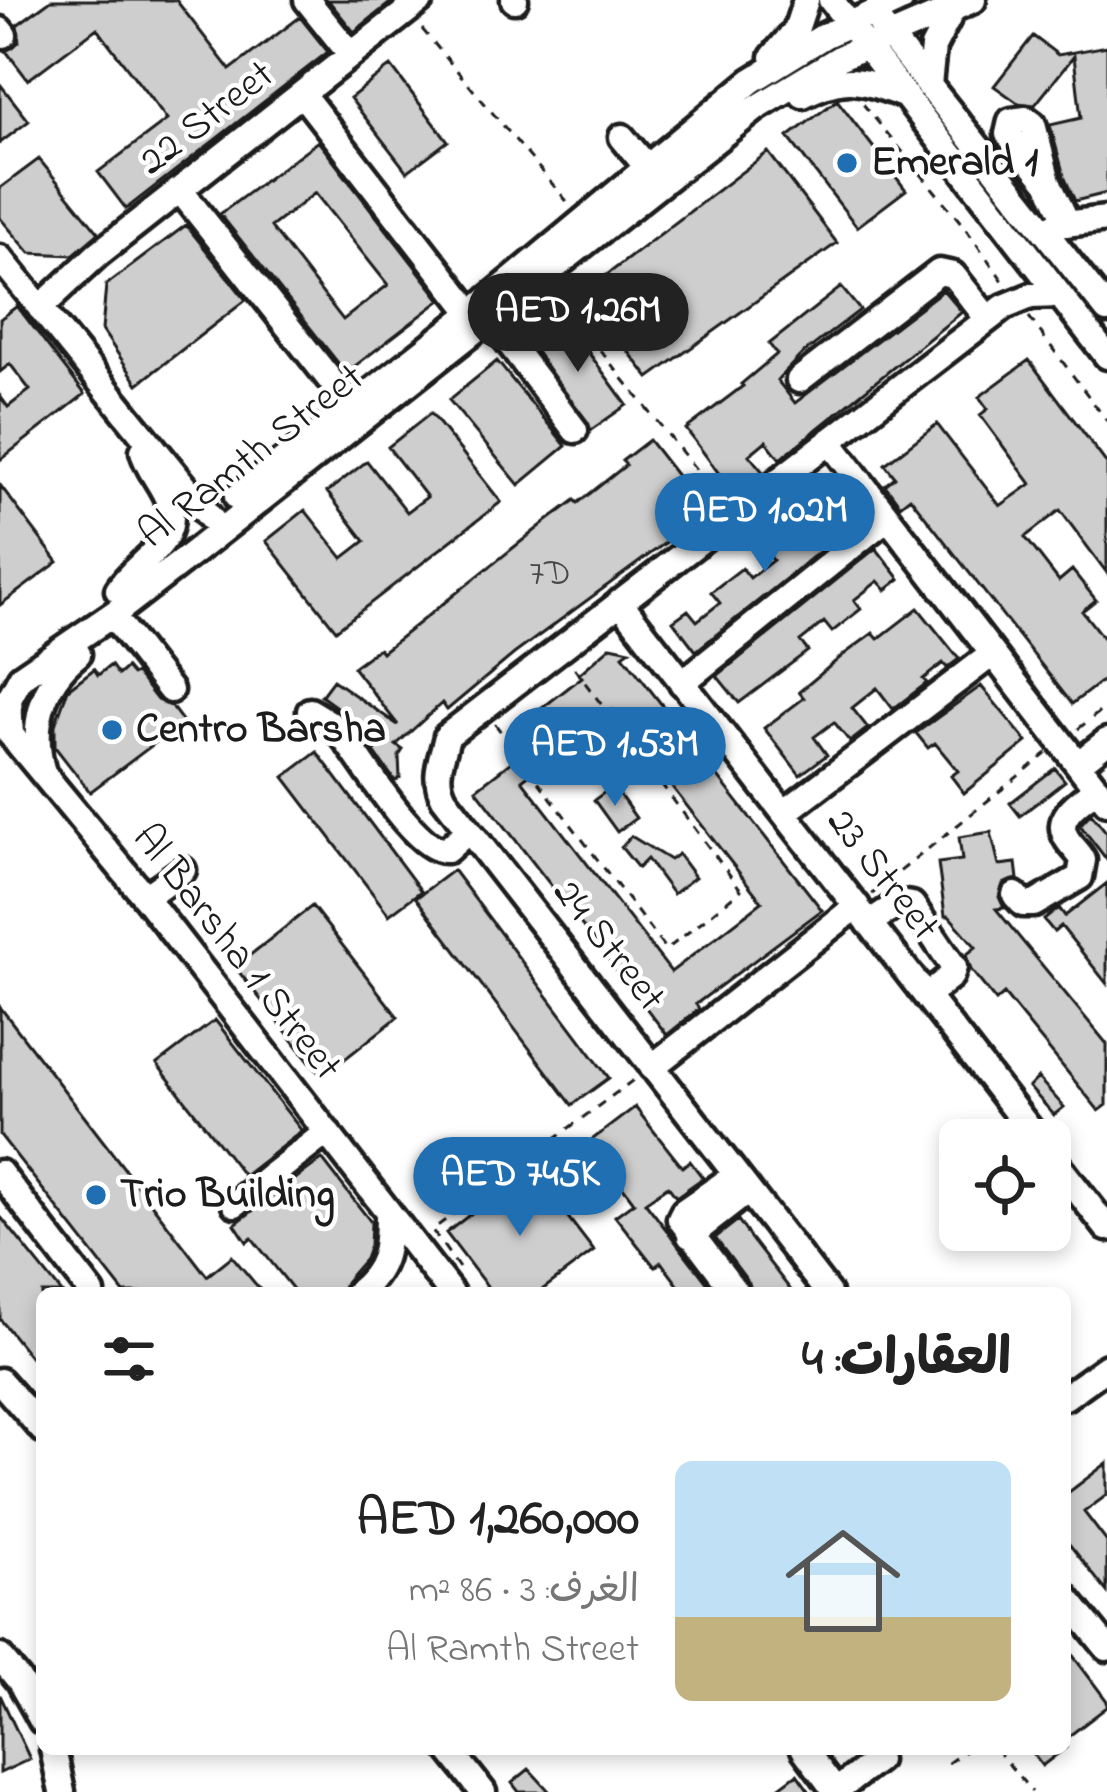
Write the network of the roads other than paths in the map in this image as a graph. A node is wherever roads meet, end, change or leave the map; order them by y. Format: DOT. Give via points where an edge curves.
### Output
graph roads {
  1 [pos="307,0"];
  2 [pos="806,0"];
  3 [pos="831,0"];
  4 [pos="902,0"];
  5 [pos="963,3"];
  6 [pos="414,6"];
  7 [pos="861,12"];
  8 [pos="878,40"];
  9 [pos="351,55"];
  10 [pos="751,81"];
  11 [pos="918,90"];
  12 [pos="302,94"];
  13 [pos="755,109"];
  14 [pos="622,137"];
  15 [pos="647,167"];
  16 [pos="1048,182"];
  17 [pos="180,190"];
  18 [pos="1107,219"];
  19 [pos="1107,230"];
  20 [pos="1045,234"];
  21 [pos="0,258"];
  22 [pos="1059,295"];
  23 [pos="34,301"];
  24 [pos="1005,305"];
  25 [pos="1107,310"];
  26 [pos="482,316"];
  27 [pos="1107,356"];
  28 [pos="800,380"];
  29 [pos="104,391"];
  30 [pos="350,405"];
  31 [pos="575,430"];
  32 [pos="829,441"];
  33 [pos="143,451"];
  34 [pos="255,483"];
  35 [pos="184,486"];
  36 [pos="887,518"];
  37 [pos="210,529"];
  38 [pos="620,602"];
  39 [pos="117,610"];
  40 [pos="991,655"];
  41 [pos="0,673"];
  42 [pos="682,682"];
  43 [pos="168,691"];
  44 [pos="310,711"];
  45 [pos="8,739"];
  46 [pos="1107,742"];
  47 [pos="1078,764"];
  48 [pos="44,775"];
  49 [pos="1102,795"];
  50 [pos="784,813"];
  51 [pos="464,824"];
  52 [pos="183,870"];
  53 [pos="1015,896"];
  54 [pos="145,897"];
  55 [pos="863,915"];
  56 [pos="926,996"];
  57 [pos="652,1066"];
  58 [pos="1022,1119"];
  59 [pos="327,1132"];
  60 [pos="0,1173"];
  61 [pos="1071,1182"];
  62 [pos="742,1183"];
  63 [pos="235,1204"];
  64 [pos="388,1213"];
  65 [pos="1107,1228"];
  66 [pos="87,1287"];
  67 [pos="364,1287"];
  68 [pos="446,1287"];
  69 [pos="731,1287"];
  70 [pos="823,1287"];
  71 [pos="1107,1366"];
  72 [pos="0,1381"];
  73 [pos="1071,1392"];
  74 [pos="36,1422"];
  75 [pos="1071,1603"];
  76 [pos="1107,1648"];
  77 [pos="0,1658"];
  78 [pos="36,1710"];
  79 [pos="54,1755"];
  80 [pos="808,1755"];
  81 [pos="878,1760"];
  82 [pos="458,1769"];
  83 [pos="62,1792"];
  84 [pos="483,1792"];
  85 [pos="836,1792"];
  1 -- 9 [label="street"];
  2 -- 10 [label="street" via="791,38"];
  3 -- 7 [label="street"];
  4 -- 7 [label="street, Al Ramth Street"];
  5 -- 8 [label="street, Al Ramth Street"];
  5 -- 11 [label="street" via="933,47"];
  6 -- 9 [label="street, 22 Street"];
  7 -- 8 [label="street"];
  7 -- 10 [label="street, Al Ramth Street"];
  8 -- 11 [label="street"];
  8 -- 13 [label="street, Al Ramth Street"];
  9 -- 12 [label="street, 22 Street" via="322,69"];
  10 -- 15 [label="street, Al Ramth Street"];
  11 -- 13 [label="street" via="850,80"];
  11 -- 20 [label="street"];
  12 -- 17 [label="street, 22 Street"];
  12 -- 26 [label="street"];
  13 -- 26 [label="street, Al Ramth Street" via="543,278"];
  14 -- 15 [label="street"];
  15 -- 26 [label="street, Al Ramth Street"];
  16 -- 20 [label="street"];
  17 -- 23 [label="street, 22 Street" via="69,286"];
  17 -- 30 [label="street"];
  18 -- 20 [label="street"];
  19 -- 20 [label="street"];
  20 -- 22 [label="street"];
  20 -- 24 [label="street"];
  20 -- 25 [label="street"];
  21 -- 23 [label="street"];
  22 -- 24 [label="street"];
  22 -- 27 [label="street"];
  23 -- 29 [label="street"];
  24 -- 28 [label="street" via="939,272"];
  24 -- 32 [label="street, 24 Street"];
  26 -- 30 [label="street, Al Ramth Street"];
  26 -- 31 [label="street"];
  26 -- 37 [label="street, Al Ramth Street"];
  29 -- 33 [label="street"];
  29 -- 35 [label="street"];
  30 -- 34 [label="street, Al Ramth Street"];
  32 -- 36 [label="street"];
  32 -- 38 [label="street, 24 Street"];
  33 -- 37 [label="street"];
  33 -- 39 [label="street" via="167,497 171,525 133,570"];
  34 -- 35 [label="street" via="215,491"];
  34 -- 37 [label="street, Al Ramth Street"];
  35 -- 37 [label="street"];
  36 -- 40 [label="street"];
  36 -- 42 [label="street"];
  37 -- 39 [label="street, Al Ramth Street"];
  38 -- 42 [label="street, 23 Street"];
  38 -- 51 [label="street, 24 Street" via="447,736 439,788"];
  39 -- 41 [label="street, Al Ramth Street"];
  39 -- 43 [label="street"];
  39 -- 45 [label="street, Al Ramth Street" via="21,677 9,699"];
  39 -- 48 [label="street" via="49,684 38,727"];
  40 -- 47 [label="street"];
  40 -- 50 [label="street"];
  42 -- 50 [label="street, 23 Street"];
  44 -- 51 [label="street" via="341,735 415,833"];
  45 -- 48 [label="street, Al Barsha 1 Street"];
  46 -- 47 [label="street"];
  47 -- 49 [label="street"];
  48 -- 54 [label="street, Al Barsha 1 Street"];
  49 -- 53 [label="street" via="1062,824 1083,860 1080,877 1034,904"];
  50 -- 55 [label="street, 23 Street"];
  51 -- 57 [label="street, 24 Street"];
  52 -- 54 [label="street"];
  54 -- 59 [label="street, Al Barsha 1 Street"];
  55 -- 56 [label="street, 23 Street"];
  55 -- 56 [label="street" via="912,904 954,967"];
  55 -- 57 [label="street"];
  56 -- 58 [label="street, 23 Street"];
  57 -- 62 [label="street, 24 Street"];
  59 -- 63 [label="street"];
  59 -- 64 [label="street, Al Barsha 1 Street"];
  60 -- 66 [label="street"];
  61 -- 65 [label="street"];
  62 -- 69 [label="street" via="684,1211 681,1224"];
  62 -- 70 [label="street, 24 Street"];
  64 -- 67 [label="street" via="384,1263"];
  64 -- 68 [label="street, Al Barsha 1 Street"];
  71 -- 73 [label="street"];
  72 -- 74 [label="street"];
  75 -- 76 [label="street"];
  77 -- 78 [label="street"];
  79 -- 83 [label="street"];
  80 -- 85 [label="street"];
  81 -- 85 [label="street"];
  82 -- 84 [label="street"];
}
